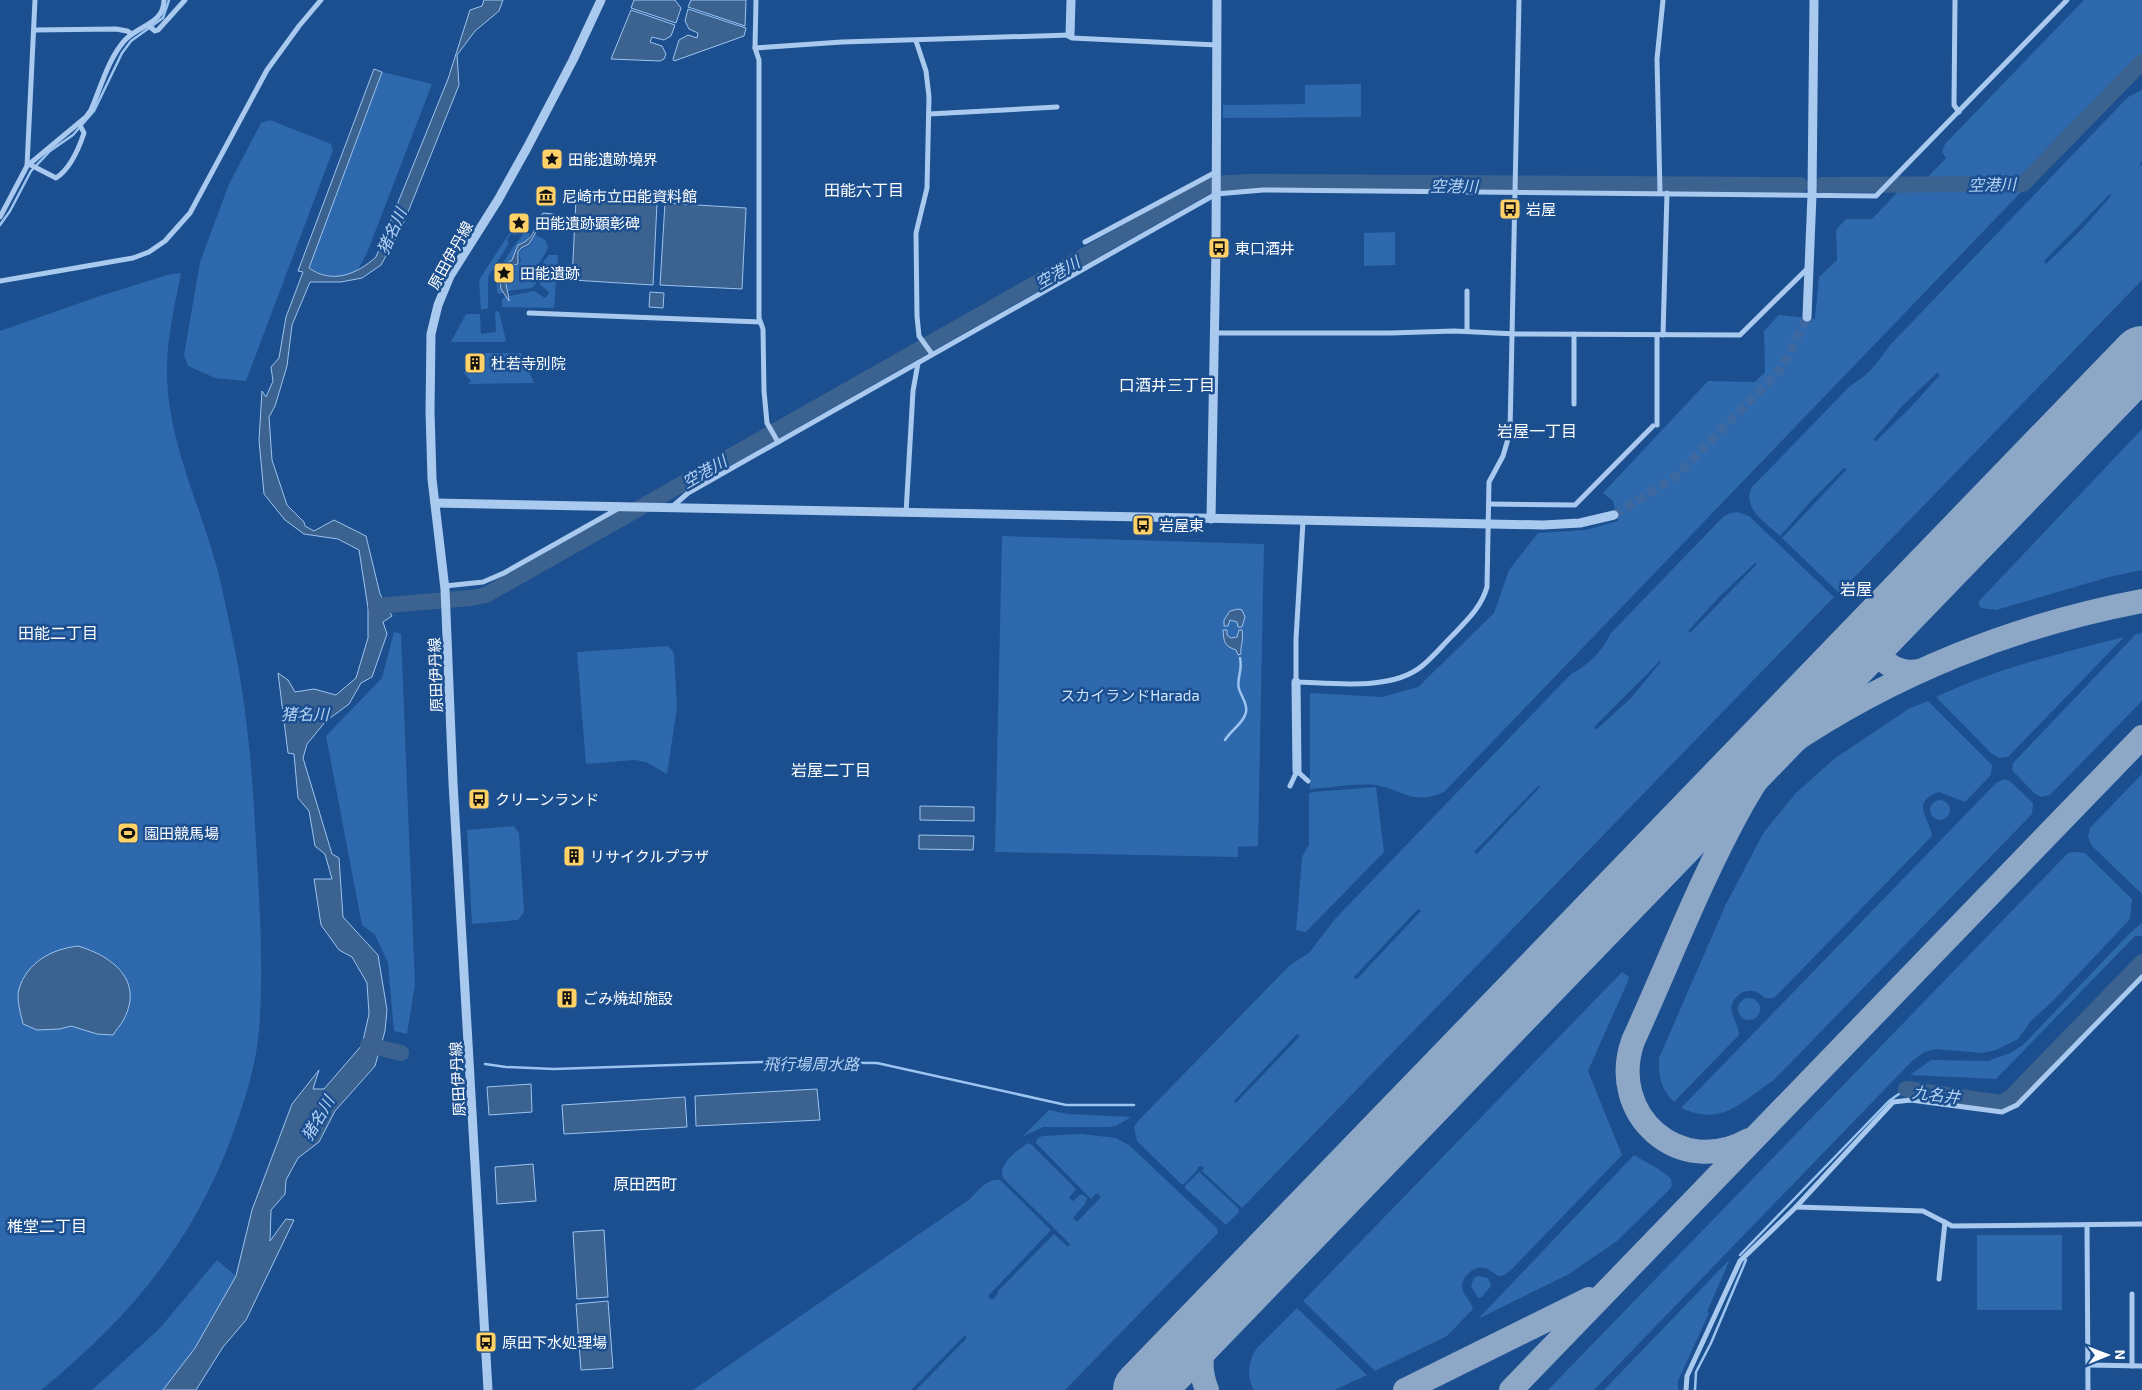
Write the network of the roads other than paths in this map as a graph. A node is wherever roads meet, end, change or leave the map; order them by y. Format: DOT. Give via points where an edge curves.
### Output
graph roads {
  1 [pos="36,0"];
  2 [pos="164,0"];
  3 [pos="184,0"];
  4 [pos="321,0"];
  5 [pos="601,0"];
  6 [pos="756,0"];
  7 [pos="1071,0"];
  8 [pos="1217,0"];
  9 [pos="1519,0"];
  10 [pos="1663,0"];
  11 [pos="1814,0"];
  12 [pos="1956,0"];
  13 [pos="2067,0"];
  14 [pos="148,25"];
  15 [pos="34,30"];
  16 [pos="132,34"];
  17 [pos="1070,35"];
  18 [pos="916,41"];
  19 [pos="1217,45"];
  20 [pos="755,48"];
  21 [pos="1056,107"];
  22 [pos="1959,112"];
  23 [pos="929,114"];
  24 [pos="79,123"];
  25 [pos="28,165"];
  26 [pos="1216,175"];
  27 [pos="1515,190"];
  28 [pos="1216,191"];
  29 [pos="1660,191"];
  30 [pos="1667,193"];
  31 [pos="1812,195"];
  32 [pos="0,217"];
  33 [pos="1085,242"];
  34 [pos="1810,266"];
  35 [pos="0,281"];
  36 [pos="1467,292"];
  37 [pos="529,313"];
  38 [pos="1807,318"];
  39 [pos="760,322"];
  40 [pos="1467,331"];
  41 [pos="1214,333"];
  42 [pos="1512,333"];
  43 [pos="1574,334"];
  44 [pos="1660,335"];
  45 [pos="931,352"];
  46 [pos="918,363"];
  47 [pos="1574,404"];
  48 [pos="777,441"];
  49 [pos="435,503"];
  50 [pos="1489,504"];
  51 [pos="622,507"];
  52 [pos="668,507"];
  53 [pos="906,513"];
  54 [pos="1614,515"];
  55 [pos="1211,519"];
  56 [pos="1303,521"];
  57 [pos="1489,524"];
  58 [pos="445,587"];
  59 [pos="1296,682"];
  60 [pos="1297,771"];
  61 [pos="1308,781"];
  62 [pos="1290,786"];
  63 [pos="2142,977"];
  64 [pos="1796,1206"];
  65 [pos="1944,1222"];
  66 [pos="2142,1224"];
  67 [pos="2087,1225"];
  68 [pos="1939,1280"];
  69 [pos="2132,1294"];
  70 [pos="2088,1365"];
  71 [pos="2132,1366"];
  72 [pos="2142,1366"];
  73 [pos="488,1390"];
  74 [pos="1686,1390"];
  75 [pos="2088,1390"];
  1 -- 15 [label="street"];
  2 -- 14 [label="street" via="160,15"];
  3 -- 14 [label="street" via="158,30"];
  4 -- 35 [label="street" via="267,70 190,213 165,241 133,258"];
  5 -- 49 [label="street, 原田伊丹線" via="527,148 450,276 438,305 430,350"];
  6 -- 20 [label="street"];
  7 -- 17 [label="street"];
  8 -- 19 [label="street"];
  9 -- 27 [label="street"];
  10 -- 29 [label="street" via="1657,59"];
  11 -- 31 [label="street"];
  12 -- 22 [label="street" via="1954,105"];
  13 -- 22 [label="street"];
  14 -- 16 [label="street"];
  15 -- 16 [label="street" via="116,29"];
  15 -- 25 [label="street"];
  16 -- 24 [label="street" via="114,56 91,110"];
  17 -- 18 [label="street"];
  17 -- 19 [label="street" via="1072,38"];
  18 -- 20 [label="street"];
  18 -- 23 [label="street" via="926,71"];
  19 -- 26 [label="street"];
  20 -- 39 [label="street" via="759,60"];
  21 -- 23 [label="street"];
  22 -- 31 [label="street" via="1876,196"];
  23 -- 45 [label="street" via="927,188 916,234 919,336"];
  24 -- 25 [label="street"];
  24 -- 25 [label="street" via="84,133 81,141 58,177"];
  25 -- 32 [label="street"];
  26 -- 28 [label="street"];
  26 -- 33 [label="street"];
  27 -- 28 [label="street"];
  27 -- 29 [label="street"];
  27 -- 42 [label="street"];
  28 -- 41 [label="street"];
  28 -- 45 [label="street"];
  29 -- 30 [label="street"];
  30 -- 31 [label="street"];
  30 -- 44 [label="street"];
  31 -- 34 [label="street"];
  34 -- 38 [label="street"];
  34 -- 44 [label="street" via="1740,335"];
  36 -- 40 [label="street"];
  37 -- 39 [label="street"];
  39 -- 48 [label="street" via="768,426"];
  40 -- 41 [label="street"];
  40 -- 42 [label="street"];
  41 -- 55 [label="street"];
  42 -- 43 [label="street"];
  42 -- 50 [label="street" via="1510,432 1503,456 1489,482"];
  43 -- 44 [label="street"];
  43 -- 47 [label="street"];
  44 -- 50 [label="street" via="1655,426 1575,505"];
  45 -- 46 [label="street"];
  46 -- 48 [label="street"];
  46 -- 53 [label="street" via="913,391"];
  48 -- 52 [label="street"];
  49 -- 51 [label="street"];
  49 -- 58 [label="street, 原田伊丹線"];
  50 -- 57 [label="street"];
  51 -- 52 [label="street"];
  51 -- 58 [label="street" via="504,573 483,582"];
  52 -- 53 [label="street"];
  53 -- 55 [label="street"];
  54 -- 57 [label="street" via="1580,523"];
  55 -- 56 [label="street"];
  56 -- 57 [label="street"];
  56 -- 59 [label="street"];
  57 -- 59 [label="street" via="1485,595 1477,609 1422,667 1384,682"];
  58 -- 73 [label="street, 原田伊丹線"];
  59 -- 60 [label="street"];
  60 -- 61 [label="street"];
  60 -- 62 [label="street"];
  63 -- 64 [label="street" via="2018,1105 2002,1112 1911,1100 1893,1102"];
  64 -- 65 [label="street" via="1923,1211"];
  64 -- 74 [label="street" via="1740,1260 1687,1376"];
  65 -- 67 [label="street" via="1952,1226"];
  65 -- 68 [label="street"];
  66 -- 67 [label="street"];
  67 -- 70 [label="street"];
  69 -- 71 [label="street"];
  70 -- 71 [label="street"];
  70 -- 75 [label="street"];
  71 -- 72 [label="street"];
}
